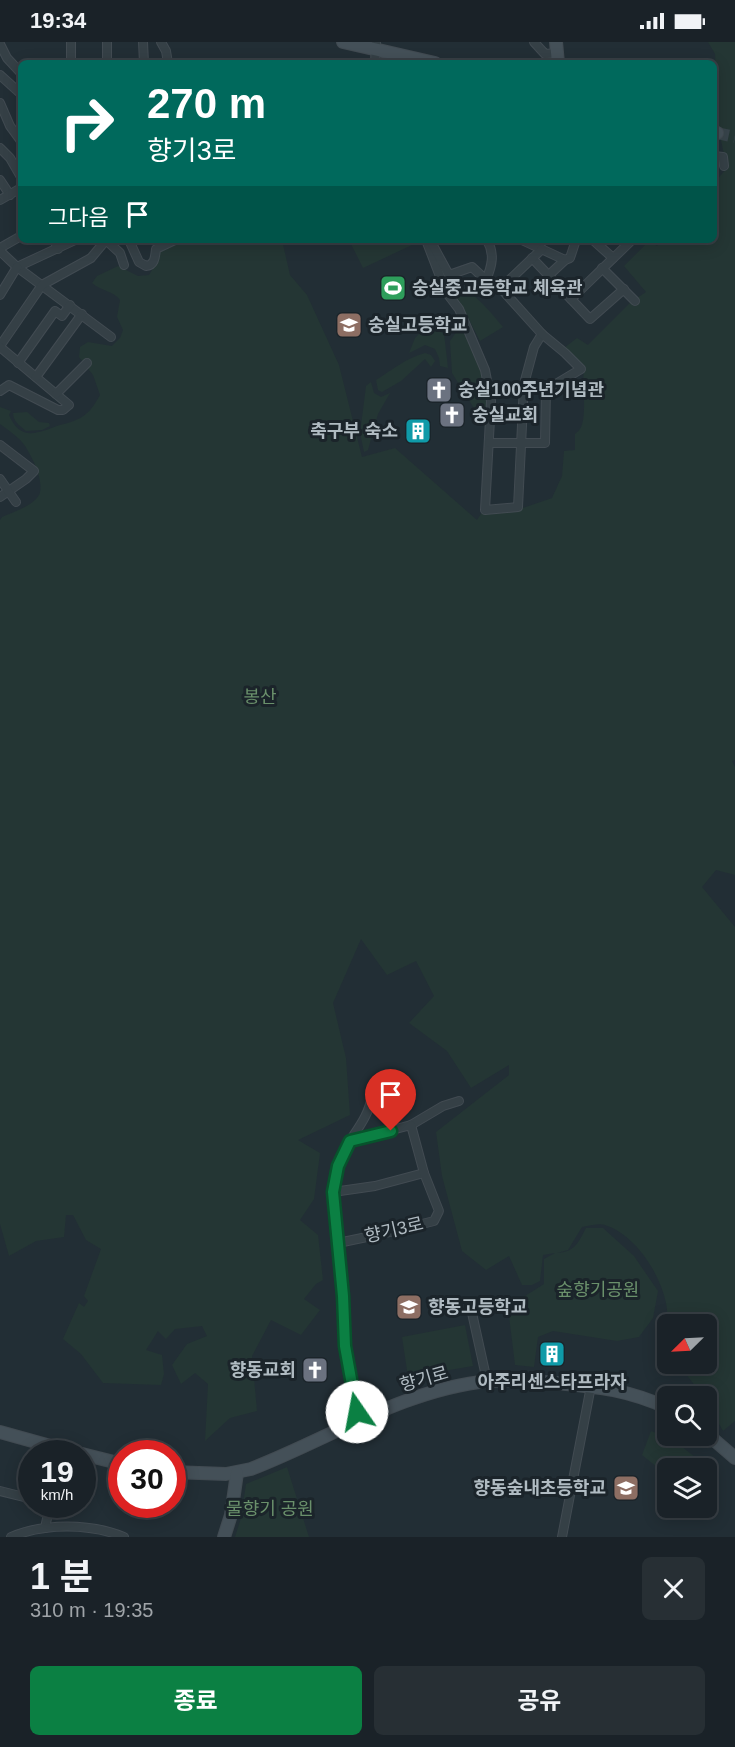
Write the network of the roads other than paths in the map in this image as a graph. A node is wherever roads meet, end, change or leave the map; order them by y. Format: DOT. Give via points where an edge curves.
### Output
graph roads {
  1 [pos="71,42"];
  2 [pos="107,42"];
  3 [pos="143,42"];
  4 [pos="161,42"];
  5 [pos="343,42"];
  6 [pos="534,42"];
  7 [pos="0,44"];
  8 [pos="376,52"];
  9 [pos="557,53"];
  10 [pos="70,60"];
  11 [pos="107,60"];
  12 [pos="144,60"];
  13 [pos="168,60"];
  14 [pos="401,60"];
  15 [pos="10,61"];
  16 [pos="0,67"];
  17 [pos="18,70"];
  18 [pos="0,75"];
  19 [pos="18,91"];
  20 [pos="0,103"];
  21 [pos="18,137"];
  22 [pos="0,148"];
  23 [pos="717,156"];
  24 [pos="724,166"];
  25 [pos="18,172"];
  26 [pos="0,180"];
  27 [pos="18,190"];
  28 [pos="10,195"];
  29 [pos="0,200"];
  30 [pos="18,238"];
  31 [pos="55,243"];
  32 [pos="69,243"];
  33 [pos="104,243"];
  34 [pos="109,243"];
  35 [pos="130,243"];
  36 [pos="169,243"];
  37 [pos="429,243"];
  38 [pos="430,243"];
  39 [pos="489,243"];
  40 [pos="529,243"];
  41 [pos="575,243"];
  42 [pos="596,243"];
  43 [pos="629,243"];
  44 [pos="58,249"];
  45 [pos="542,249"];
  46 [pos="0,250"];
  47 [pos="532,258"];
  48 [pos="613,258"];
  49 [pos="565,260"];
  50 [pos="124,265"];
  51 [pos="17,267"];
  52 [pos="602,268"];
  53 [pos="549,275"];
  54 [pos="486,280"];
  55 [pos="42,285"];
  56 [pos="501,288"];
  57 [pos="624,289"];
  58 [pos="0,295"];
  59 [pos="571,298"];
  60 [pos="635,301"];
  61 [pos="70,304"];
  62 [pos="82,314"];
  63 [pos="542,334"];
  64 [pos="111,337"];
  65 [pos="0,347"];
  66 [pos="18,363"];
  67 [pos="87,363"];
  68 [pos="36,377"];
  69 [pos="0,391"];
  70 [pos="56,394"];
  71 [pos="489,443"];
  72 [pos="523,443"];
  73 [pos="0,445"];
  74 [pos="0,480"];
  75 [pos="9,491"];
  76 [pos="0,497"];
  77 [pos="16,502"];
  78 [pos="372,1095"];
  79 [pos="459,1101"];
  80 [pos="411,1125"];
  81 [pos="350,1141"];
  82 [pos="424,1173"];
  83 [pos="333,1192"];
  84 [pos="338,1242"];
  85 [pos="472,1313"];
  86 [pos="487,1382"];
  87 [pos="591,1386"];
  88 [pos="657,1403"];
  89 [pos="359,1421"];
  90 [pos="0,1432"];
  91 [pos="25,1440"];
  92 [pos="717,1442"];
  93 [pos="735,1458"];
  94 [pos="186,1473"];
  95 [pos="237,1473"];
  96 [pos="0,1491"];
  97 [pos="18,1496"];
  98 [pos="47,1518"];
  99 [pos="45,1528"];
  100 [pos="11,1537"];
  101 [pos="124,1537"];
  102 [pos="224,1537"];
  103 [pos="562,1537"];
  1 -- 10 [label="street"];
  2 -- 11 [label="street"];
  3 -- 12 [label="street"];
  4 -- 13 [label="street"];
  5 -- 8 [label="main road"];
  6 -- 9 [label="street" via="545,54"];
  7 -- 15 [label="street"];
  8 -- 14 [label="main road"];
  15 -- 16 [label="street"];
  15 -- 17 [label="street"];
  18 -- 19 [label="street"];
  20 -- 21 [label="street"];
  22 -- 25 [label="street"];
  23 -- 24 [label="street" via="723,157"];
  26 -- 28 [label="street"];
  27 -- 28 [label="street"];
  28 -- 29 [label="street"];
  30 -- 46 [label="street"];
  31 -- 44 [label="street"];
  32 -- 44 [label="street"];
  33 -- 55 [label="street" via="91,258"];
  34 -- 50 [label="street" via="120,253"];
  35 -- 36 [label="street" via="142,266 150,266 156,249"];
  37 -- 71 [label="street" via="446,292 459,309 485,370 490,401"];
  38 -- 54 [label="street" via="448,275 472,267"];
  39 -- 54 [label="street" via="492,266"];
  40 -- 45 [label="street"];
  41 -- 49 [label="street" via="570,258"];
  42 -- 48 [label="street"];
  43 -- 48 [label="street"];
  44 -- 51 [label="street"];
  45 -- 47 [label="street"];
  45 -- 49 [label="street"];
  46 -- 51 [label="street"];
  47 -- 53 [label="street"];
  47 -- 56 [label="street"];
  48 -- 52 [label="street"];
  49 -- 53 [label="street"];
  51 -- 55 [label="street"];
  51 -- 58 [label="street"];
  52 -- 57 [label="street"];
  52 -- 59 [label="street"];
  53 -- 59 [label="street"];
  54 -- 56 [label="street"];
  55 -- 61 [label="street"];
  55 -- 65 [label="street"];
  56 -- 63 [label="street"];
  57 -- 59 [label="street" via="590,319"];
  57 -- 60 [label="street"];
  61 -- 62 [label="street"];
  61 -- 66 [label="street" via="62,316 55,311"];
  62 -- 64 [label="street"];
  62 -- 68 [label="street"];
  63 -- 72 [label="street" via="534,347 524,384"];
  63 -- 72 [label="street" via="581,369 546,390 544,443"];
  65 -- 66 [label="street"];
  66 -- 68 [label="street"];
  67 -- 70 [label="street"];
  68 -- 70 [label="street"];
  69 -- 70 [label="street" via="9,385 63,410 69,405"];
  71 -- 72 [label="street"];
  71 -- 72 [label="street" via="485,510 518,507"];
  73 -- 75 [label="street" via="34,471"];
  74 -- 75 [label="street"];
  75 -- 76 [label="street"];
  75 -- 77 [label="street"];
  78 -- 81 [label="street, 향기3로" via="366,1118"];
  79 -- 80 [label="street"];
  80 -- 81 [label="street"];
  80 -- 82 [label="street, 향기3로"];
  81 -- 83 [label="street, 향기3로" via="338,1166"];
  82 -- 83 [label="street"];
  82 -- 84 [label="street, 향기3로" via="439,1212 434,1221"];
  83 -- 84 [label="street, 향기3로"];
  84 -- 89 [label="street, 향기3로" via="348,1370"];
  85 -- 86 [label="street"];
  86 -- 87 [label="main road, 향기로" via="523,1380"];
  86 -- 89 [label="main road, 향기로" via="436,1392"];
  87 -- 88 [label="main road, 향기로"];
  87 -- 103 [label="street"];
  89 -- 95 [label="main road, 향기로" via="276,1460"];
  90 -- 91 [label="main road"];
  92 -- 93 [label="main road"];
  94 -- 95 [label="main road, 향기로"];
  95 -- 102 [label="main road"];
  96 -- 97 [label="street"];
  98 -- 99 [label="street"];
  99 -- 100 [label="street"];
  99 -- 101 [label="street" via="93,1528"];
}
